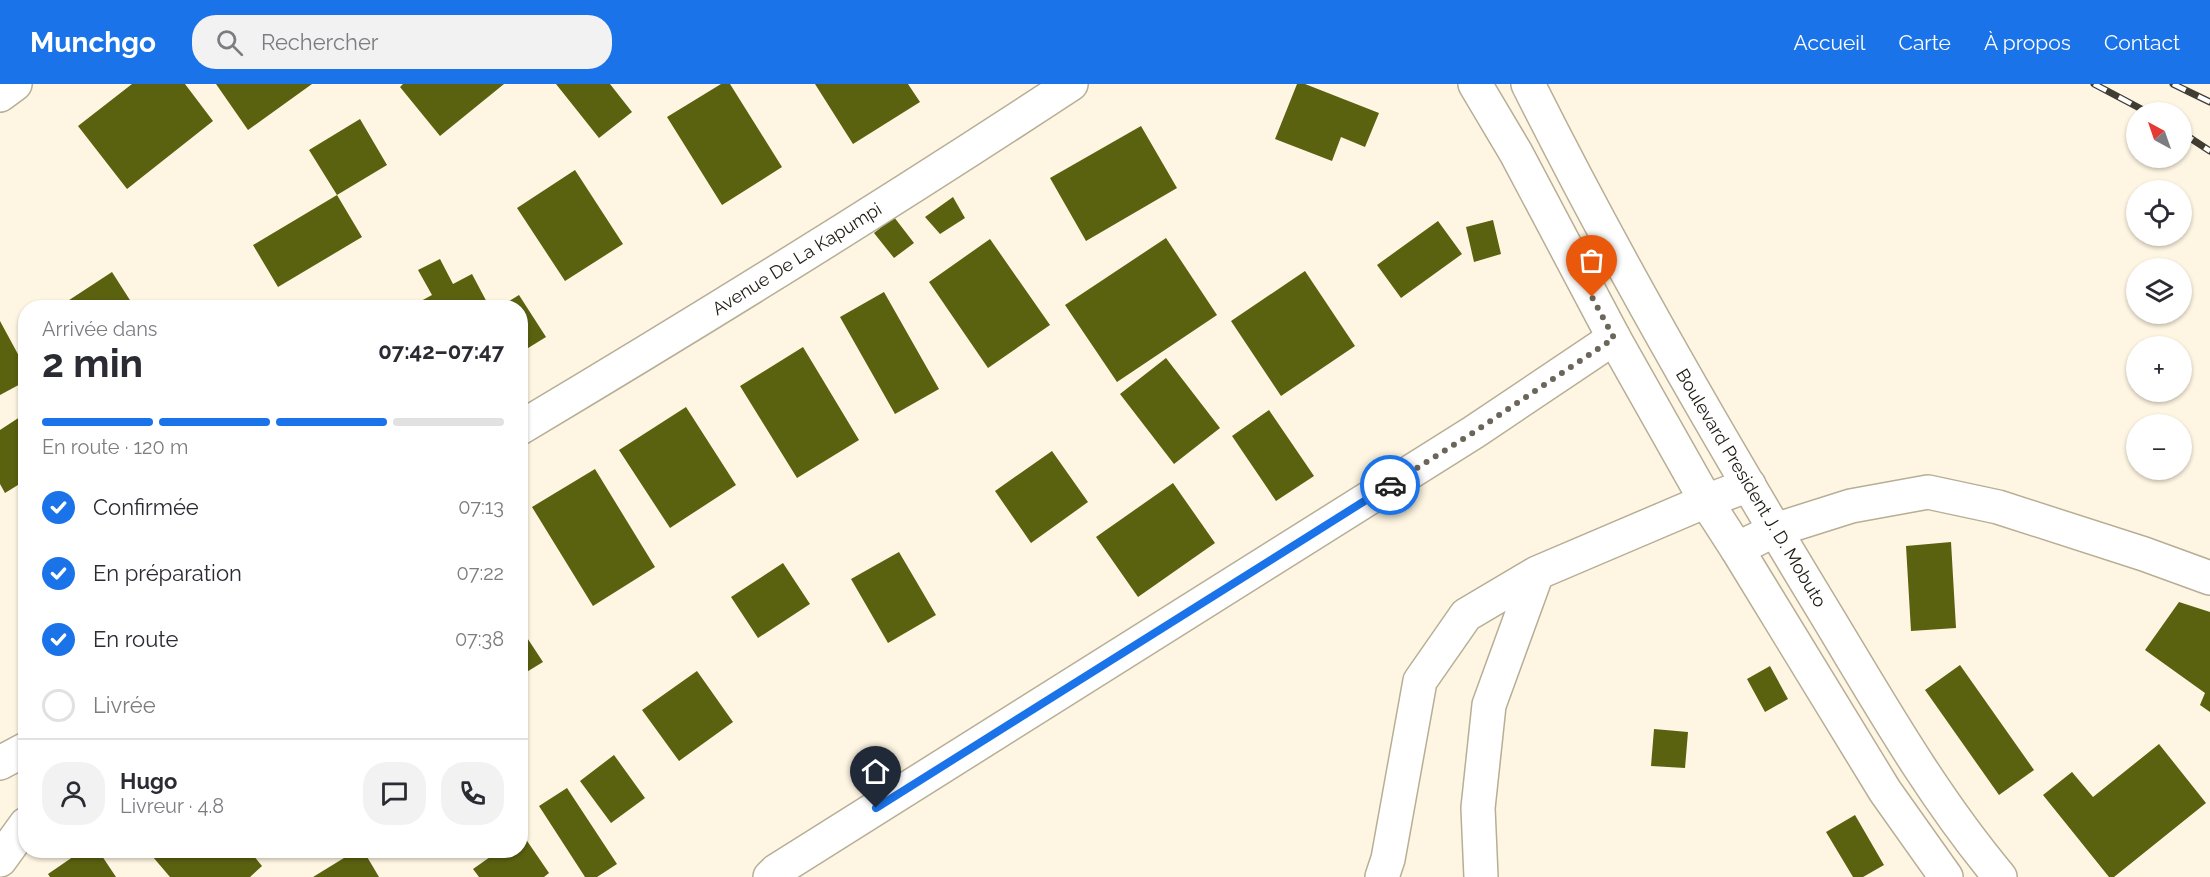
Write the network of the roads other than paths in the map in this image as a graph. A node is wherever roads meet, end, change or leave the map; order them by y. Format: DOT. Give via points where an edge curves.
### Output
graph roads {
  1 [pos="15,84"];
  2 [pos="1071,84"];
  3 [pos="1475,84"];
  4 [pos="1528,84"];
  5 [pos="0,95"];
  6 [pos="1614,338"];
  7 [pos="528,423"];
  8 [pos="1749,485"];
  9 [pos="1706,501"];
  10 [pos="1775,530"];
  11 [pos="1737,549"];
  12 [pos="1537,573"];
  13 [pos="2210,578"];
  14 [pos="18,753"];
  15 [pos="0,763"];
  16 [pos="18,835"];
  17 [pos="1978,851"];
  18 [pos="0,860"];
  19 [pos="1945,875"];
  20 [pos="770,877"];
  21 [pos="1382,877"];
  22 [pos="1481,877"];
  23 [pos="2000,877"];
  1 -- 5 [label="street"];
  2 -- 7 [label="street, Avenue De La Kapumpi" via="949,164"];
  3 -- 6 [label="street"];
  4 -- 8 [label="street, Boulevard President J. D. Mobuto" via="1655,323"];
  6 -- 9 [label="street"];
  6 -- 20 [label="street" via="1464,439"];
  8 -- 9 [label="street"];
  8 -- 10 [label="street, Boulevard President J. D. Mobuto"];
  9 -- 11 [label="street"];
  9 -- 12 [label="street"];
  10 -- 11 [label="street"];
  10 -- 13 [label="street" via="1851,506 1928,492 1998,507"];
  10 -- 17 [label="street, Boulevard President J. D. Mobuto" via="1913,758"];
  11 -- 19 [label="street" via="1885,791"];
  12 -- 21 [label="street" via="1466,615 1420,681"];
  12 -- 22 [label="street" via="1489,705 1478,808"];
  14 -- 15 [label="street"];
  16 -- 18 [label="street"];
  17 -- 19 [label="street"];
  17 -- 23 [label="street, Boulevard President J. D. Mobuto"];
}
